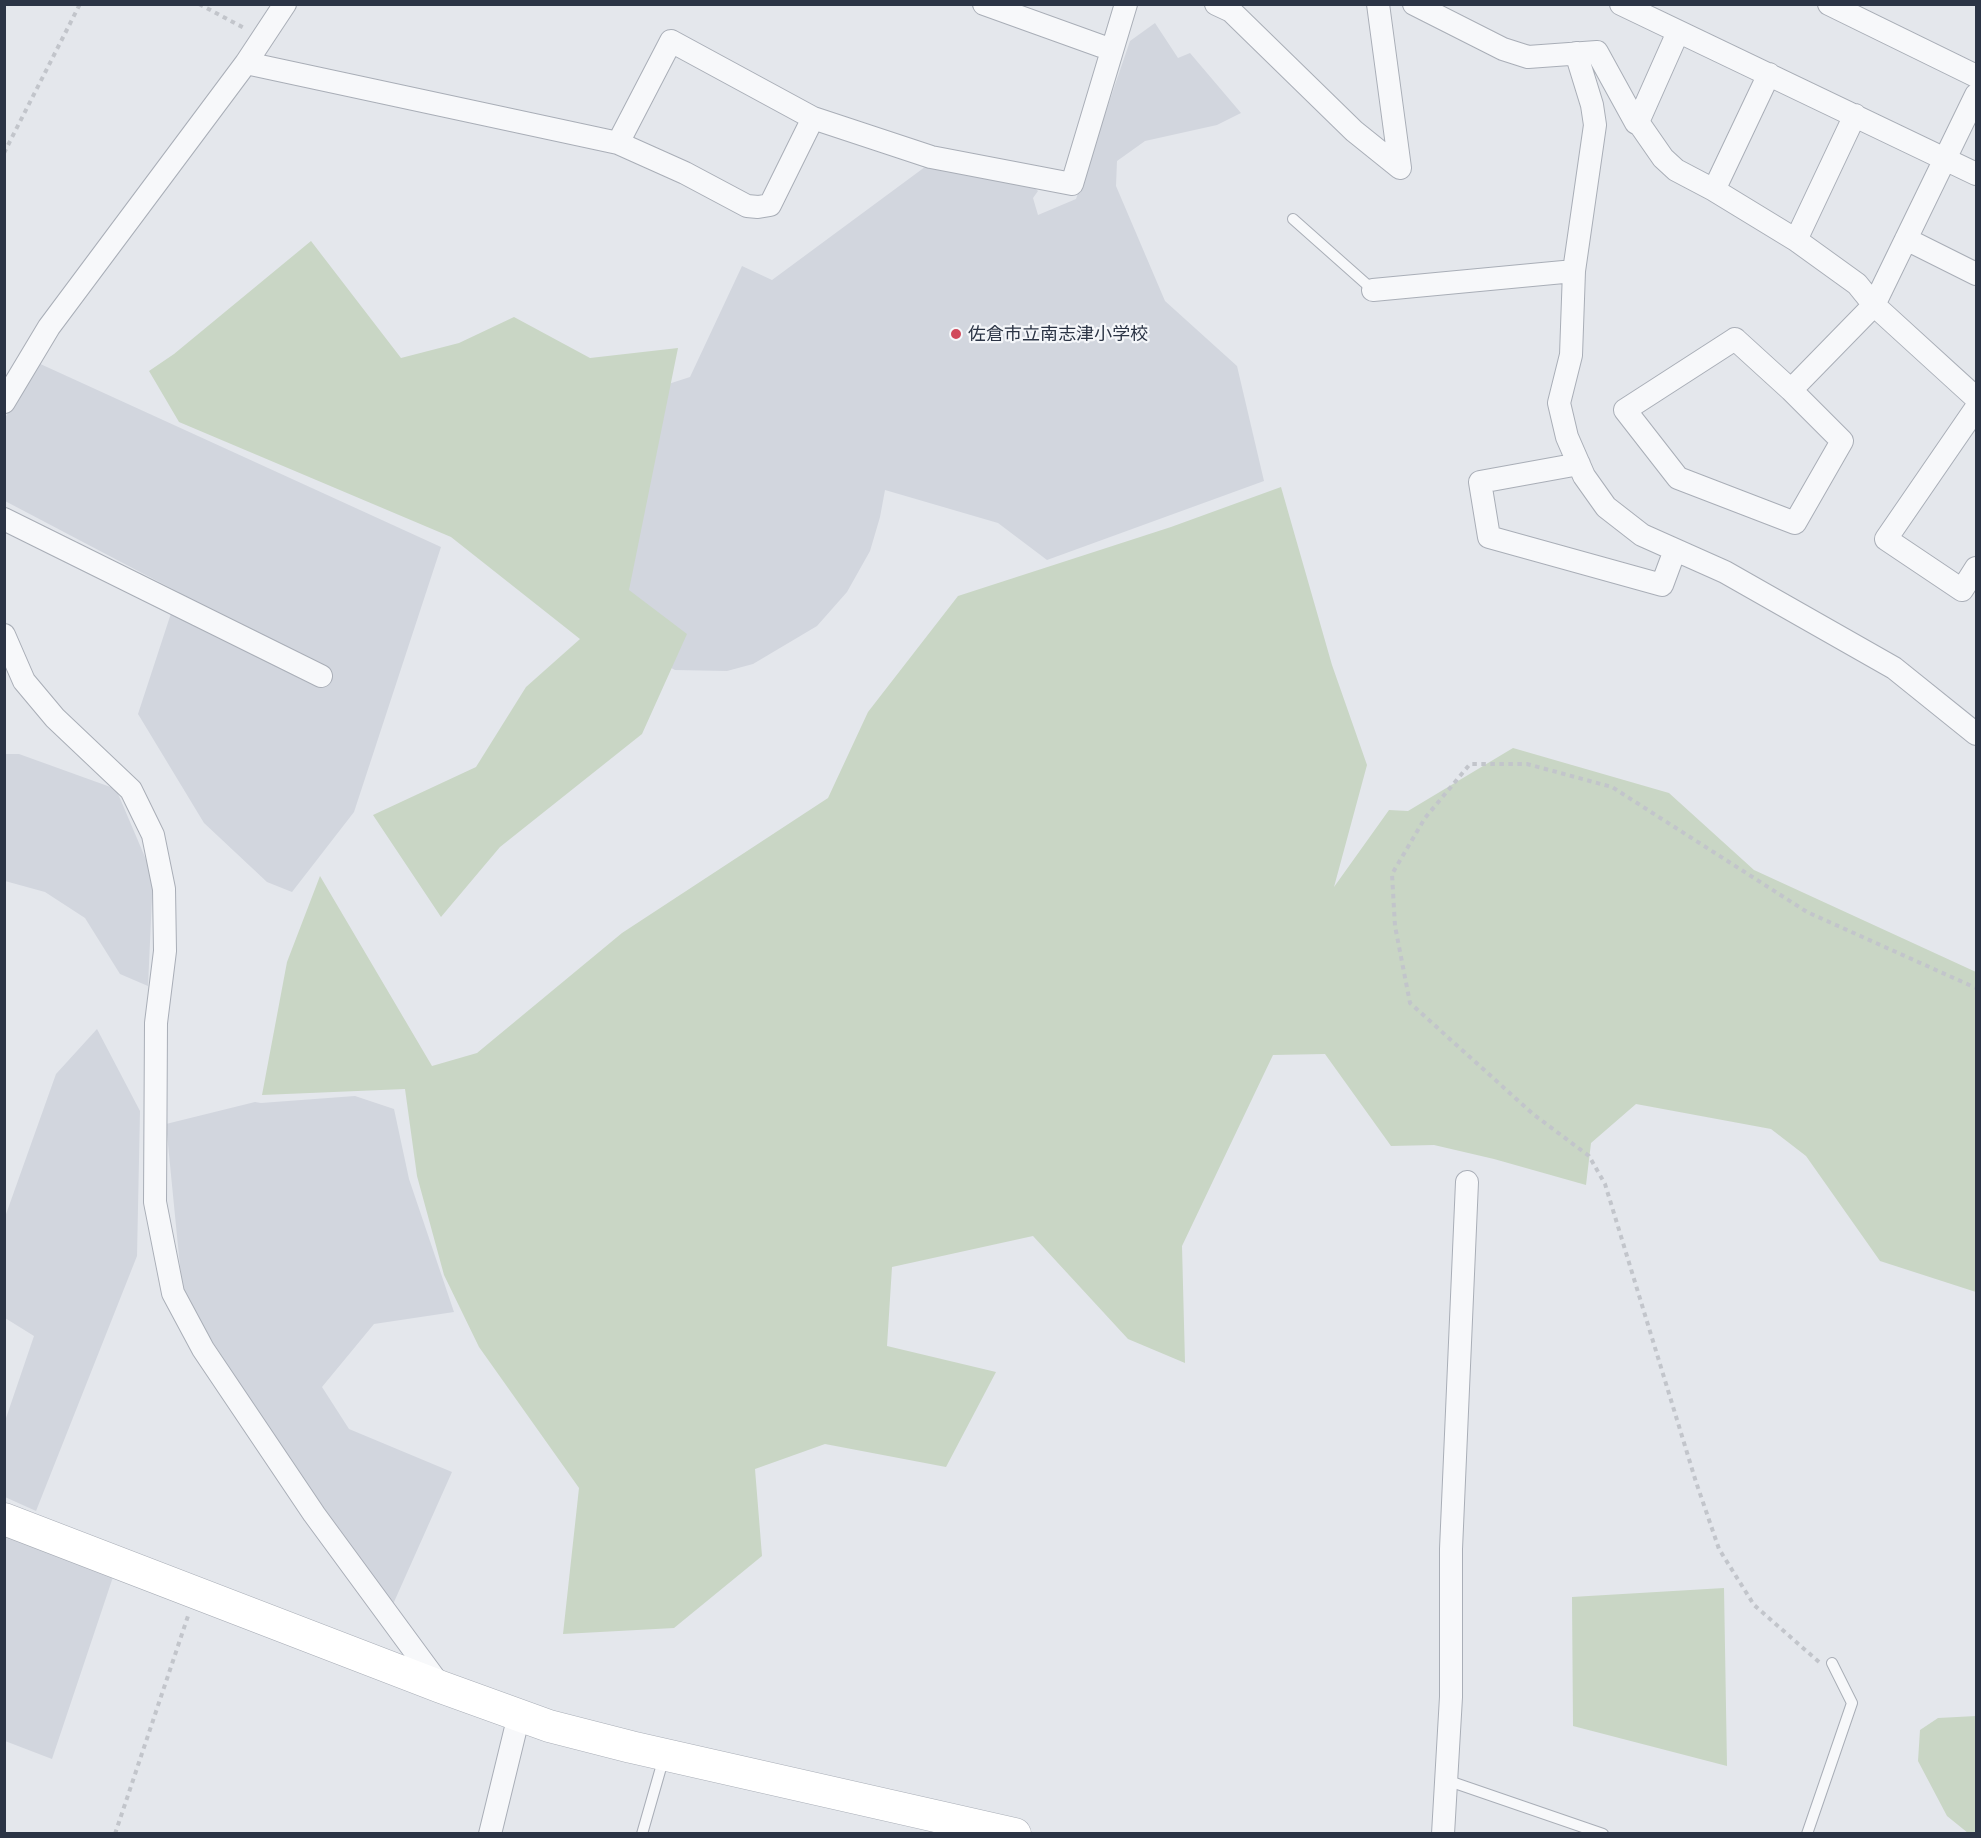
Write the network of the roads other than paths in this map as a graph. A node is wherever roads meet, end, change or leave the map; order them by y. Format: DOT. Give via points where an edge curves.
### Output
graph roads {
  1 [pos="285,4"];
  2 [pos="984,4"];
  3 [pos="1126,4"];
  4 [pos="1378,4"];
  5 [pos="1414,4"];
  6 [pos="1621,4"];
  7 [pos="1829,4"];
  8 [pos="1227,7"];
  9 [pos="1678,32"];
  10 [pos="1112,50"];
  11 [pos="1576,53"];
  12 [pos="246,63"];
  13 [pos="1769,74"];
  14 [pos="1977,76"];
  15 [pos="1977,95"];
  16 [pos="1855,115"];
  17 [pos="813,118"];
  18 [pos="1638,122"];
  19 [pos="618,143"];
  20 [pos="1946,159"];
  21 [pos="1977,174"];
  22 [pos="1714,190"];
  23 [pos="1293,219"];
  24 [pos="1906,239"];
  25 [pos="1796,240"];
  26 [pos="1574,271"];
  27 [pos="1977,274"];
  28 [pos="1373,290"];
  29 [pos="1874,305"];
  30 [pos="1791,390"];
  31 [pos="1977,398"];
  32 [pos="4,402"];
  33 [pos="1977,408"];
  34 [pos="1579,464"];
  35 [pos="4,519"];
  36 [pos="1675,550"];
  37 [pos="1977,568"];
  38 [pos="4,634"];
  39 [pos="321,676"];
  40 [pos="1977,734"];
  41 [pos="1467,1182"];
  42 [pos="4,1519"];
  43 [pos="1832,1662"];
  44 [pos="441,1687"];
  45 [pos="519,1715"];
  46 [pos="665,1754"];
  47 [pos="1446,1780"];
  48 [pos="490,1833"];
  49 [pos="642,1833"];
  50 [pos="1016,1833"];
  51 [pos="1443,1833"];
  52 [pos="1603,1833"];
  53 [pos="1807,1833"];
  1 -- 12 [label="street"];
  2 -- 10 [label="street"];
  3 -- 10 [label="street"];
  4 -- 8 [label="street" via="1400,168 1354,131"];
  5 -- 11 [label="street" via="1503,49 1528,57"];
  6 -- 9 [label="street"];
  7 -- 14 [label="street"];
  9 -- 13 [label="street"];
  9 -- 18 [label="street"];
  10 -- 17 [label="street" via="1072,184 931,157"];
  11 -- 18 [label="street" via="1597,52"];
  11 -- 26 [label="street" via="1594,125"];
  12 -- 19 [label="street"];
  12 -- 32 [label="street" via="49,327"];
  13 -- 16 [label="street"];
  13 -- 22 [label="street"];
  15 -- 20 [label="street"];
  16 -- 20 [label="street"];
  16 -- 25 [label="street"];
  17 -- 19 [label="street" via="770,205 758,207 747,206"];
  17 -- 19 [label="street" via="671,41"];
  18 -- 22 [label="street" via="1676,170"];
  20 -- 21 [label="street"];
  20 -- 24 [label="street"];
  22 -- 25 [label="street"];
  23 -- 28 [label="lane"];
  24 -- 27 [label="street"];
  24 -- 29 [label="street"];
  25 -- 29 [label="street" via="1857,284"];
  26 -- 28 [label="street"];
  26 -- 34 [label="street" via="1570,355 1559,403 1566,437"];
  29 -- 30 [label="street"];
  29 -- 31 [label="street"];
  30 -- 30 [label="street" via="1842,441 1795,523 1678,478 1625,410 1735,339"];
  33 -- 37 [label="street" via="1886,539 1962,590"];
  34 -- 36 [label="street" via="1606,507 1642,535"];
  34 -- 36 [label="street" via="1480,482 1490,537 1662,585"];
  35 -- 39 [label="street"];
  36 -- 40 [label="street" via="1725,572 1894,668"];
  38 -- 44 [label="street" via="24,681 55,717 131,790 153,835 164,889 165,941 156,1023 155,1202 173,1293 203,1349 314,1514"];
  41 -- 47 [label="street" via="1451,1549 1451,1697"];
  42 -- 44 [label="street"];
  43 -- 53 [label="lane" via="1852,1702"];
  44 -- 45 [label="street"];
  45 -- 46 [label="street"];
  45 -- 48 [label="street"];
  46 -- 49 [label="lane"];
  46 -- 50 [label="street"];
  47 -- 51 [label="street"];
  47 -- 52 [label="lane"];
}
